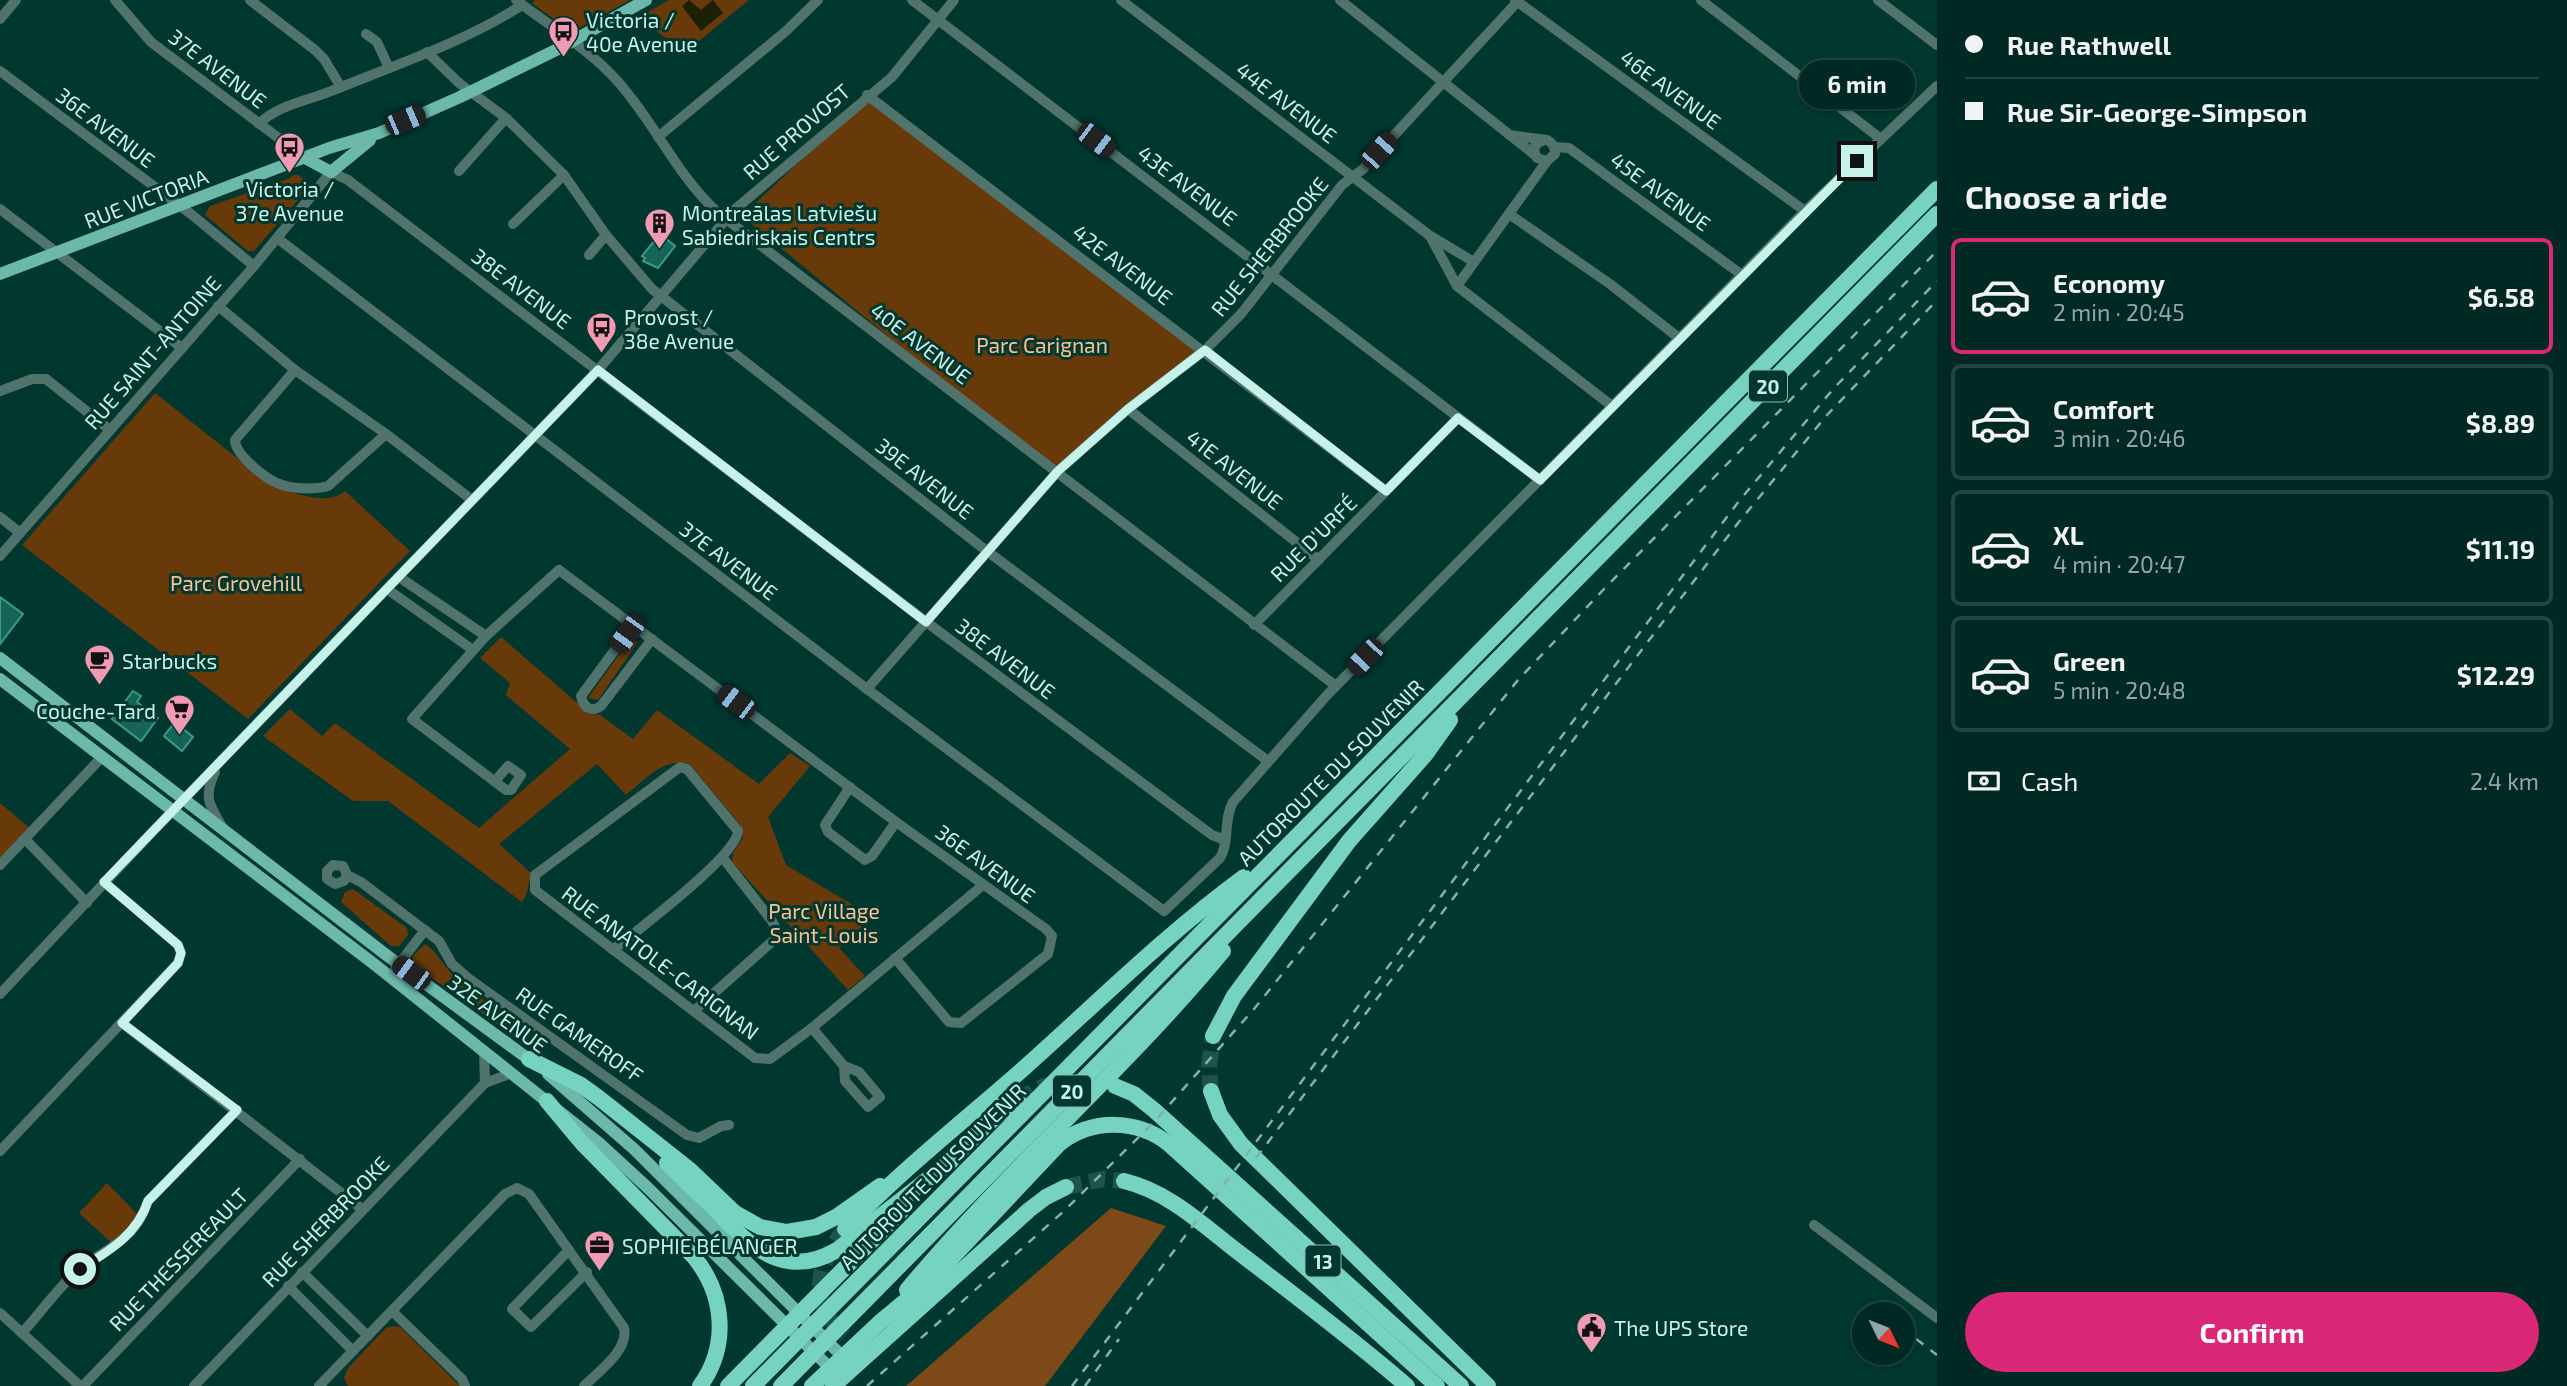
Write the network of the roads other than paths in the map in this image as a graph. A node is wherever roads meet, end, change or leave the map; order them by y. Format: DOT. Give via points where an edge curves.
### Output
graph roads {
  1 [pos="16,0"];
  2 [pos="115,0"];
  3 [pos="250,0"];
  4 [pos="646,0"];
  5 [pos="818,0"];
  6 [pos="912,0"];
  7 [pos="954,0"];
  8 [pos="1121,0"];
  9 [pos="1340,0"];
  10 [pos="1701,0"];
  11 [pos="1878,0"];
  12 [pos="1517,1"];
  13 [pos="519,3"];
  14 [pos="0,19"];
  15 [pos="939,21"];
  16 [pos="366,34"];
  17 [pos="572,41"];
  18 [pos="1937,45"];
  19 [pos="427,52"];
  20 [pos="389,68"];
  21 [pos="0,71"];
  22 [pos="1444,81"];
  23 [pos="1937,86"];
  24 [pos="341,87"];
  25 [pos="471,91"];
  26 [pos="867,95"];
  27 [pos="506,118"];
  28 [pos="259,124"];
  29 [pos="379,133"];
  30 [pos="1509,135"];
  31 [pos="658,137"];
  32 [pos="1881,139"];
  33 [pos="1544,140"];
  34 [pos="344,145"];
  35 [pos="1554,147"];
  36 [pos="1535,155"];
  37 [pos="305,158"];
  38 [pos="1547,161"];
  39 [pos="326,170"];
  40 [pos="459,171"];
  41 [pos="564,176"];
  42 [pos="1353,176"];
  43 [pos="1937,189"];
  44 [pos="179,206"];
  45 [pos="0,209"];
  46 [pos="1805,211"];
  47 [pos="1509,214"];
  48 [pos="1937,215"];
  49 [pos="726,219"];
  50 [pos="513,224"];
  51 [pos="606,234"];
  52 [pos="1429,235"];
  53 [pos="276,239"];
  54 [pos="58,252"];
  55 [pos="589,255"];
  56 [pos="1474,262"];
  57 [pos="254,266"];
  58 [pos="0,274"];
  59 [pos="1274,274"];
  60 [pos="1742,275"];
  61 [pos="1457,286"];
  62 [pos="661,296"];
  63 [pos="218,306"];
  64 [pos="1679,338"];
  65 [pos="182,348"];
  66 [pos="1205,350"];
  67 [pos="295,370"];
  68 [pos="598,370"];
  69 [pos="0,391"];
  70 [pos="1612,406"];
  71 [pos="1128,409"];
  72 [pos="1458,418"];
  73 [pos="110,430"];
  74 [pos="386,434"];
  75 [pos="535,435"];
  76 [pos="1058,471"];
  77 [pos="1540,480"];
  78 [pos="1386,491"];
  79 [pos="472,500"];
  80 [pos="0,517"];
  81 [pos="20,533"];
  82 [pos="988,551"];
  83 [pos="0,556"];
  84 [pos="1319,559"];
  85 [pos="399,577"];
  86 [pos="387,589"];
  87 [pos="926,622"];
  88 [pos="633,625"];
  89 [pos="1254,625"];
  90 [pos="486,636"];
  91 [pos="652,639"];
  92 [pos="473,650"];
  93 [pos="0,658"];
  94 [pos="1485,673"];
  95 [pos="0,679"];
  96 [pos="1336,686"];
  97 [pos="867,689"];
  98 [pos="102,757"];
  99 [pos="1268,761"];
  100 [pos="219,763"];
  101 [pos="495,781"];
  102 [pos="850,787"];
  103 [pos="184,799"];
  104 [pos="172,811"];
  105 [pos="896,822"];
  106 [pos="225,830"];
  107 [pos="25,839"];
  108 [pos="1225,840"];
  109 [pos="1285,846"];
  110 [pos="723,858"];
  111 [pos="0,865"];
  112 [pos="1294,866"];
  113 [pos="347,875"];
  114 [pos="104,882"];
  115 [pos="983,885"];
  116 [pos="87,903"];
  117 [pos="425,930"];
  118 [pos="613,950"];
  119 [pos="895,958"];
  120 [pos="399,964"];
  121 [pos="389,976"];
  122 [pos="0,994"];
  123 [pos="695,1010"];
  124 [pos="122,1023"];
  125 [pos="812,1028"];
  126 [pos="1213,1036"];
  127 [pos="484,1051"];
  128 [pos="529,1059"];
  129 [pos="844,1066"];
  130 [pos="512,1073"];
  131 [pos="485,1083"];
  132 [pos="1115,1086"];
  133 [pos="1211,1091"];
  134 [pos="1018,1098"];
  135 [pos="547,1101"];
  136 [pos="609,1105"];
  137 [pos="237,1110"];
  138 [pos="729,1125"];
  139 [pos="0,1151"];
  140 [pos="300,1159"];
  141 [pos="951,1161"];
  142 [pos="911,1165"];
  143 [pos="1124,1181"];
  144 [pos="1066,1186"];
  145 [pos="362,1209"];
  146 [pos="1814,1225"];
  147 [pos="845,1229"];
  148 [pos="569,1250"];
  149 [pos="302,1272"];
  150 [pos="587,1272"];
  151 [pos="288,1286"];
  152 [pos="392,1311"];
  153 [pos="0,1313"];
  154 [pos="1937,1318"];
  155 [pos="879,1323"];
  156 [pos="22,1333"];
  157 [pos="368,1336"];
  158 [pos="848,1346"];
  159 [pos="353,1351"];
  160 [pos="831,1368"];
  161 [pos="328,1376"];
  162 [pos="82,1386"];
  163 [pos="194,1386"];
  164 [pos="319,1386"];
  165 [pos="337,1386"];
  166 [pos="465,1386"];
  167 [pos="584,1386"];
  168 [pos="700,1386"];
  169 [pos="728,1386"];
  170 [pos="753,1386"];
  171 [pos="781,1386"];
  172 [pos="812,1386"];
  173 [pos="833,1386"];
  174 [pos="1407,1386"];
  175 [pos="1437,1386"];
  176 [pos="1461,1386"];
  177 [pos="1488,1386"];
  1 -- 14 [label="street"];
  2 -- 28 [label="street, 37E AVENUE" via="151,42"];
  3 -- 24 [label="street" via="315,50"];
  4 -- 17 [label="main road, RUE VICTORIA"];
  5 -- 31 [label="street"];
  6 -- 15 [label="street, 43E AVENUE"];
  7 -- 15 [label="street, RUE PROVOST"];
  8 -- 42 [label="street, 44E AVENUE"];
  9 -- 22 [label="street"];
  10 -- 32 [label="street"];
  11 -- 18 [label="street"];
  12 -- 22 [label="street, RUE SHERBROOKE"];
  12 -- 46 [label="street, 46E AVENUE"];
  13 -- 17 [label="street, 40E AVENUE"];
  13 -- 19 [label="street"];
  15 -- 26 [label="street, RUE PROVOST" via="892,77"];
  15 -- 59 [label="street, 43E AVENUE"];
  16 -- 20 [label="street" via="377,42"];
  17 -- 25 [label="main road, RUE VICTORIA"];
  17 -- 31 [label="street, 40E AVENUE" via="616,79"];
  19 -- 20 [label="street"];
  19 -- 25 [label="street, 39E AVENUE"];
  20 -- 24 [label="street"];
  21 -- 44 [label="street, 36E AVENUE"];
  22 -- 30 [label="street"];
  22 -- 42 [label="street, RUE SHERBROOKE"];
  23 -- 32 [label="street"];
  24 -- 28 [label="street" via="278,109"];
  25 -- 27 [label="street, 39E AVENUE"];
  25 -- 29 [label="main road, RUE VICTORIA"];
  26 -- 49 [label="street, RUE PROVOST"];
  26 -- 66 [label="street, 42E AVENUE"];
  27 -- 40 [label="street"];
  27 -- 41 [label="street, 39E AVENUE"];
  28 -- 37 [label="street, 37E AVENUE"];
  29 -- 34 [label="main road, RUE VICTORIA"];
  29 -- 39 [label="main road, RUE VICTORIA"];
  30 -- 33 [label="street"];
  30 -- 36 [label="street"];
  31 -- 49 [label="street, 40E AVENUE" via="694,189"];
  32 -- 46 [label="street"];
  33 -- 35 [label="street"];
  33 -- 36 [label="street" via="1536,144"];
  34 -- 37 [label="main road, RUE VICTORIA"];
  34 -- 39 [label="main road"];
  35 -- 38 [label="street" via="1553,157"];
  35 -- 60 [label="street, 45E AVENUE" via="1569,148"];
  36 -- 38 [label="street"];
  37 -- 39 [label="main road"];
  37 -- 44 [label="main road, RUE VICTORIA"];
  38 -- 47 [label="street"];
  39 -- 53 [label="street, RUE SAINT-ANTOINE" via="315,193"];
  39 -- 68 [label="street, 38E AVENUE" via="348,180"];
  41 -- 50 [label="street"];
  41 -- 51 [label="street, 39E AVENUE"];
  42 -- 52 [label="street, 44E AVENUE"];
  42 -- 59 [label="street, RUE SHERBROOKE"];
  43 -- 109 [label="highway, AUTOROUTE DU SOUVENIR / 20"];
  44 -- 54 [label="main road, RUE VICTORIA"];
  44 -- 57 [label="street, 36E AVENUE"];
  45 -- 54 [label="street"];
  46 -- 60 [label="street"];
  47 -- 56 [label="street"];
  47 -- 64 [label="street"];
  48 -- 94 [label="highway, AUTOROUTE DU SOUVENIR / 20"];
  49 -- 62 [label="street, RUE PROVOST"];
  49 -- 76 [label="street, 40E AVENUE"];
  51 -- 55 [label="street"];
  51 -- 62 [label="street, 39E AVENUE"];
  52 -- 56 [label="street, 44E AVENUE"];
  52 -- 61 [label="street, 44E AVENUE"];
  53 -- 57 [label="street, RUE SAINT-ANTOINE"];
  53 -- 75 [label="street, 37E AVENUE"];
  54 -- 58 [label="main road, RUE VICTORIA"];
  54 -- 65 [label="street"];
  56 -- 61 [label="street"];
  57 -- 63 [label="street, RUE SAINT-ANTOINE"];
  59 -- 66 [label="street, RUE SHERBROOKE"];
  59 -- 72 [label="street, 43E AVENUE"];
  60 -- 64 [label="street"];
  61 -- 70 [label="street, 44E AVENUE"];
  62 -- 68 [label="street, RUE PROVOST"];
  62 -- 82 [label="street, 39E AVENUE"];
  63 -- 65 [label="street, RUE SAINT-ANTOINE"];
  63 -- 67 [label="street"];
  64 -- 70 [label="street"];
  65 -- 73 [label="street, RUE SAINT-ANTOINE"];
  66 -- 71 [label="street, RUE SHERBROOKE"];
  66 -- 78 [label="street, 42E AVENUE"];
  67 -- 74 [label="street"];
  67 -- 74 [label="street" via="234,440 239,454 277,483 318,489 328,486"];
  68 -- 75 [label="street, RUE PROVOST"];
  68 -- 87 [label="street, 38E AVENUE"];
  69 -- 73 [label="street" via="32,379 46,379"];
  70 -- 77 [label="street"];
  71 -- 76 [label="street, RUE SHERBROOKE"];
  71 -- 84 [label="street, 41E AVENUE"];
  72 -- 77 [label="street, 43E AVENUE"];
  72 -- 78 [label="street, RUE D'URFÉ"];
  73 -- 81 [label="street, RUE SAINT-ANTOINE"];
  74 -- 79 [label="street"];
  75 -- 79 [label="street, RUE PROVOST"];
  75 -- 97 [label="street, 37E AVENUE"];
  76 -- 82 [label="street, RUE SHERBROOKE"];
  76 -- 89 [label="street, 40E AVENUE"];
  77 -- 96 [label="street"];
  78 -- 84 [label="street, RUE D'URFÉ"];
  79 -- 85 [label="street, RUE PROVOST"];
  80 -- 81 [label="street"];
  81 -- 83 [label="street, RUE SAINT-ANTOINE"];
  82 -- 87 [label="street, RUE SHERBROOKE"];
  82 -- 99 [label="street, 39E AVENUE"];
  84 -- 89 [label="street, RUE D'URFÉ"];
  85 -- 86 [label="street, RUE PROVOST"];
  85 -- 90 [label="street"];
  86 -- 92 [label="street"];
  86 -- 100 [label="street, RUE PROVOST"];
  87 -- 97 [label="street, RUE SHERBROOKE"];
  87 -- 108 [label="street, 38E AVENUE" via="1212,835"];
  88 -- 90 [label="street, 36E AVENUE" via="559,570"];
  88 -- 91 [label="street, 36E AVENUE"];
  88 -- 91 [label="street" via="581,696 589,709 601,706"];
  89 -- 96 [label="street, 40E AVENUE"];
  90 -- 92 [label="street, 36E AVENUE"];
  91 -- 102 [label="street, 36E AVENUE"];
  92 -- 101 [label="street, 36E AVENUE" via="412,719"];
  93 -- 103 [label="main road, 32E AVENUE"];
  94 -- 112 [label="highway, AUTOROUTE DU SOUVENIR / 20"];
  94 -- 126 [label="highway" via="1424,755 1342,851 1226,1006"];
  95 -- 98 [label="main road, 32E AVENUE"];
  96 -- 99 [label="street"];
  97 -- 108 [label="street, 37E AVENUE" via="1161,910 1168,909 1218,861"];
  98 -- 104 [label="main road, 32E AVENUE"];
  98 -- 107 [label="street"];
  99 -- 108 [label="street" via="1230,807"];
  100 -- 103 [label="street, RUE PROVOST"];
  100 -- 106 [label="street" via="208,798"];
  102 -- 105 [label="street, 36E AVENUE"];
  102 -- 105 [label="street" via="825,825 828,832 865,860"];
  103 -- 104 [label="street, RUE PROVOST"];
  103 -- 106 [label="main road, 32E AVENUE"];
  104 -- 114 [label="street, RUE PROVOST"];
  104 -- 121 [label="main road, 32E AVENUE"];
  105 -- 115 [label="street, 36E AVENUE"];
  106 -- 120 [label="main road, 32E AVENUE"];
  107 -- 111 [label="street"];
  107 -- 116 [label="street"];
  109 -- 142 [label="highway" via="1192,915"];
  109 -- 170 [label="highway, AUTOROUTE DU SOUVENIR / 20"];
  110 -- 118 [label="street"];
  110 -- 118 [label="street, RUE ANATOLE-CARIGNAN" via="738,831 680,766 535,876 535,890"];
  110 -- 123 [label="street" via="772,921 775,939"];
  112 -- 155 [label="highway" via="1178,1006 986,1201"];
  112 -- 171 [label="highway, AUTOROUTE DU SOUVENIR / 20"];
  113 -- 117 [label="street, RUE GAMEROFF"];
  114 -- 116 [label="street, RUE PROVOST"];
  114 -- 124 [label="street" via="178,945 181,953 178,963"];
  115 -- 119 [label="street, RUE ANATOLE-CARIGNAN"];
  115 -- 119 [label="street, 36E AVENUE" via="1052,936 1048,954 961,1023 949,1022"];
  116 -- 122 [label="street, RUE PROVOST"];
  117 -- 120 [label="street"];
  117 -- 138 [label="street, RUE GAMEROFF" via="441,943 462,973 687,1135 699,1138"];
  118 -- 123 [label="street, RUE ANATOLE-CARIGNAN"];
  119 -- 125 [label="street, RUE ANATOLE-CARIGNAN"];
  120 -- 121 [label="street"];
  120 -- 128 [label="main road, 32E AVENUE"];
  121 -- 127 [label="main road, 32E AVENUE"];
  123 -- 125 [label="street, RUE ANATOLE-CARIGNAN" via="755,1058 764,1060"];
  124 -- 137 [label="street"];
  124 -- 139 [label="street"];
  125 -- 129 [label="street"];
  127 -- 130 [label="main road, 32E AVENUE"];
  127 -- 131 [label="street"];
  128 -- 136 [label="highway"];
  128 -- 158 [label="main road, 32E AVENUE" via="613,1129"];
  130 -- 131 [label="street, RUE SHERBROOKE"];
  130 -- 135 [label="main road, 32E AVENUE"];
  131 -- 145 [label="street, RUE SHERBROOKE"];
  132 -- 176 [label="highway, 13" via="1141,1099"];
  133 -- 177 [label="highway" via="1233,1135"];
  134 -- 141 [label="highway"];
  135 -- 160 [label="main road, 32E AVENUE" via="634,1174"];
  135 -- 168 [label="highway" via="708,1277 718,1306 720,1337"];
  136 -- 141 [label="highway" via="750,1245 787,1261 814,1260 837,1250"];
  136 -- 142 [label="highway" via="735,1213 774,1230 824,1224"];
  137 -- 140 [label="street"];
  137 -- 156 [label="street" via="148,1201 142,1219 116,1247 80,1269"];
  140 -- 145 [label="street"];
  140 -- 162 [label="street, RUE THESSEREAULT"];
  141 -- 169 [label="highway"];
  142 -- 147 [label="highway"];
  143 -- 174 [label="highway" via="1148,1188 1181,1209"];
  144 -- 173 [label="highway" via="1029,1210"];
  145 -- 149 [label="street, RUE SHERBROOKE"];
  146 -- 154 [label="street"];
  148 -- 150 [label="street"];
  148 -- 150 [label="street" via="512,1309 531,1328"];
  148 -- 152 [label="street" via="530,1194 513,1189"];
  149 -- 151 [label="street, RUE SHERBROOKE"];
  149 -- 157 [label="street"];
  150 -- 167 [label="street" via="626,1336 622,1347"];
  151 -- 159 [label="street"];
  151 -- 163 [label="street, RUE SHERBROOKE"];
  152 -- 157 [label="street"];
  152 -- 166 [label="street"];
  153 -- 156 [label="street"];
  155 -- 158 [label="highway"];
  155 -- 175 [label="highway, 13" via="931,1280 1059,1144 1075,1133 1104,1125 1134,1127 1159,1137 1183,1157"];
  156 -- 162 [label="street"];
  157 -- 159 [label="street"];
  158 -- 160 [label="highway"];
  159 -- 161 [label="street"];
  160 -- 172 [label="highway"];
  161 -- 164 [label="street"];
  161 -- 165 [label="street"];
}
